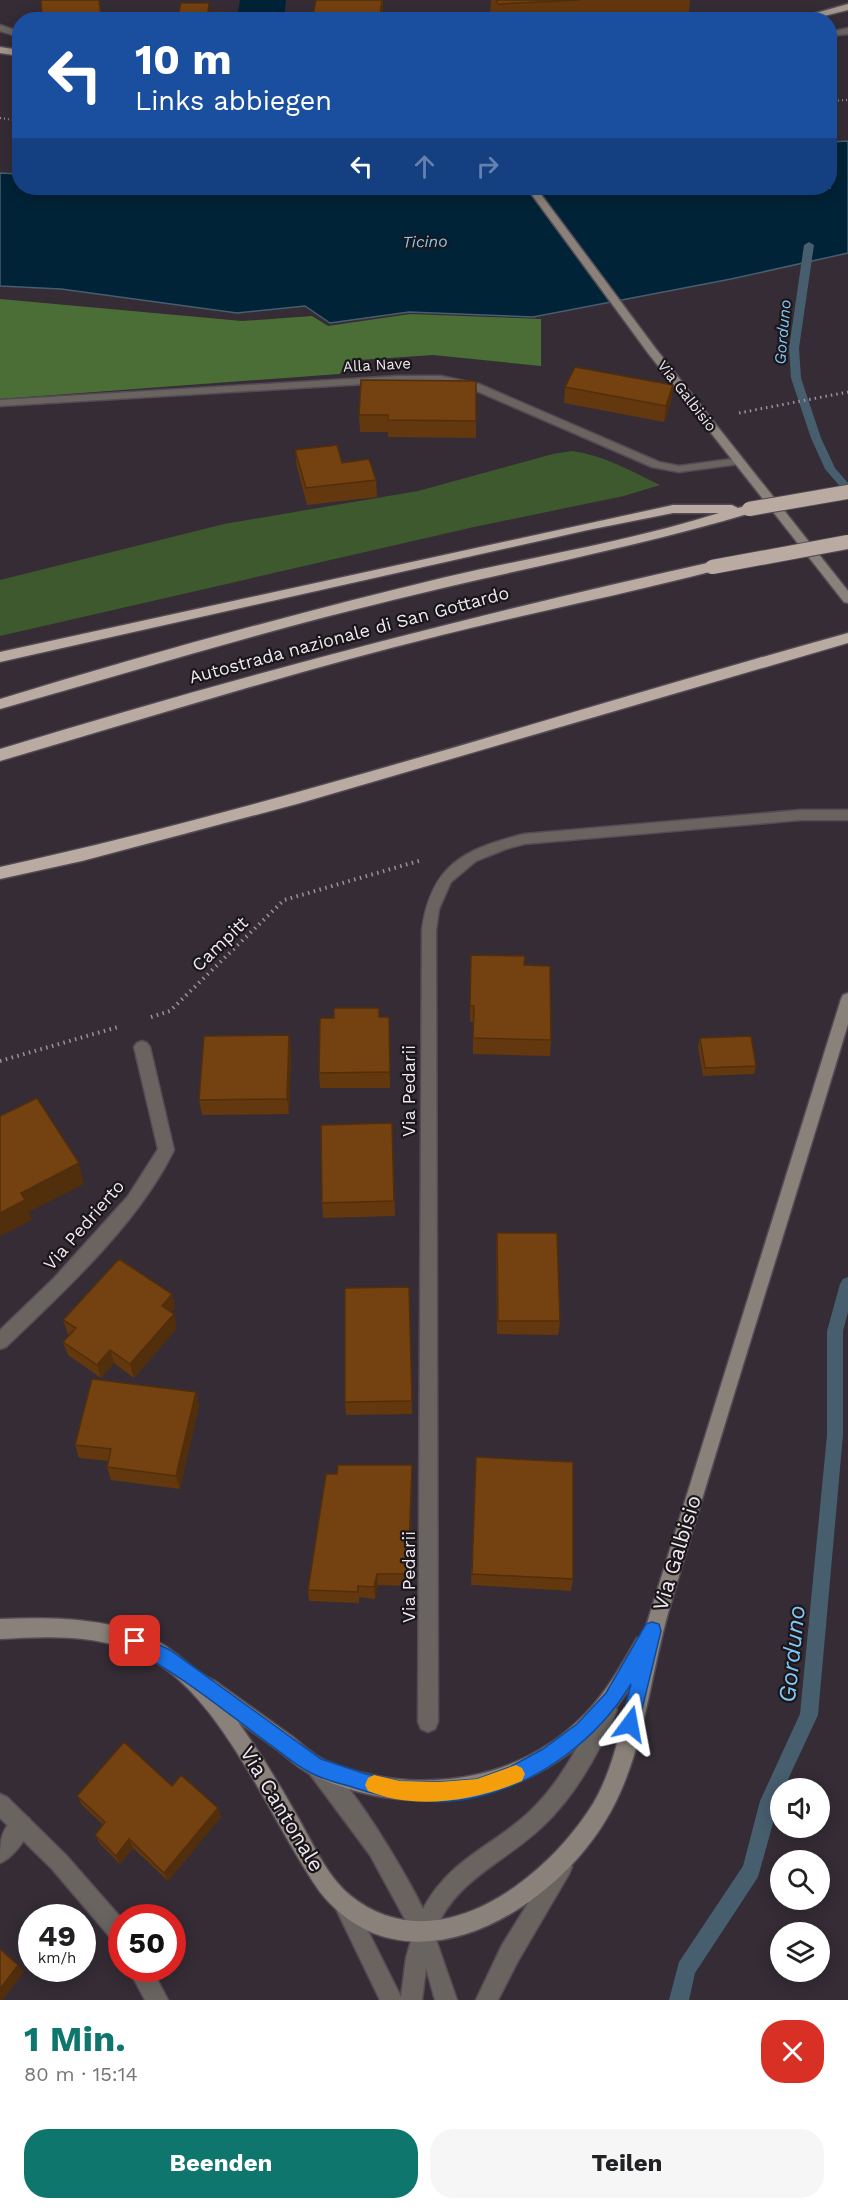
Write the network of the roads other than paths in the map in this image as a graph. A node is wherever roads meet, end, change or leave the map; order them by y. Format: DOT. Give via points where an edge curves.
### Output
graph roads {
  1 [pos="848,7"];
  2 [pos="828,12"];
  3 [pos="536,195"];
  4 [pos="0,403"];
  5 [pos="739,461"];
  6 [pos="848,492"];
  7 [pos="749,509"];
  8 [pos="848,542"];
  9 [pos="848,599"];
  10 [pos="848,638"];
  11 [pos="0,657"];
  12 [pos="0,704"];
  13 [pos="0,755"];
  14 [pos="848,815"];
  15 [pos="0,873"];
  16 [pos="848,999"];
  17 [pos="142,1047"];
  18 [pos="0,1341"];
  19 [pos="0,1629"];
  20 [pos="652,1631"];
  21 [pos="193,1677"];
  22 [pos="612,1699"];
  23 [pos="428,1722"];
  24 [pos="316,1766"];
  25 [pos="0,1804"];
  26 [pos="22,1825"];
  27 [pos="571,1851"];
  28 [pos="0,1853"];
  29 [pos="344,1904"];
  30 [pos="108,1920"];
  31 [pos="423,1933"];
  32 [pos="147,1982"];
  33 [pos="157,2000"];
  34 [pos="391,2000"];
  35 [pos="411,2000"];
  36 [pos="446,2000"];
  37 [pos="488,2000"];
  1 -- 2 [label="main road"];
  3 -- 5 [label="main road, Via Galbisio"];
  4 -- 5 [label="street, Alla Nave" via="441,379 475,386 656,465 679,469"];
  5 -- 9 [label="main road, Via Galbisio"];
  6 -- 7 [label="highway, bridge"];
  7 -- 11 [label="highway" via="672,509"];
  7 -- 12 [label="highway" via="686,529 307,616"];
  8 -- 13 [label="highway, Autostrada nazionale di San Gottardo, bridge" via="536,606 353,652"];
  10 -- 15 [label="highway" via="297,798"];
  14 -- 23 [label="street, Via Pedarii" via="801,815 548,836 499,845 461,863 446,876 435,894 429,930"];
  16 -- 20 [label="main road, Via Galbisio"];
  17 -- 18 [label="street, Via Pedrierto" via="166,1150 134,1201"];
  19 -- 21 [label="main road, Via Cantonale" via="47,1626 105,1633 155,1651"];
  20 -- 22 [label="main road"];
  20 -- 27 [label="main road, Via Galbisio" via="619,1770 598,1815"];
  21 -- 24 [label="main road"];
  21 -- 29 [label="main road, Via Cantonale" via="238,1736 319,1873"];
  22 -- 24 [label="main road" via="583,1730 549,1755 515,1775 477,1788 439,1792 400,1790"];
  22 -- 31 [label="street" via="585,1757 563,1787 540,1815 452,1882 436,1903"];
  24 -- 31 [label="street" via="354,1811 382,1854"];
  25 -- 26 [label="street"];
  26 -- 28 [label="street"];
  26 -- 30 [label="street"];
  27 -- 31 [label="main road, Via Galbisio" via="533,1885 472,1923 438,1934"];
  27 -- 37 [label="street" via="510,1953"];
  29 -- 31 [label="main road, Via Galbisio" via="379,1925 405,1934"];
  29 -- 34 [label="street"];
  31 -- 35 [label="street"];
  31 -- 36 [label="street"];
  32 -- 33 [label="street"];
}
